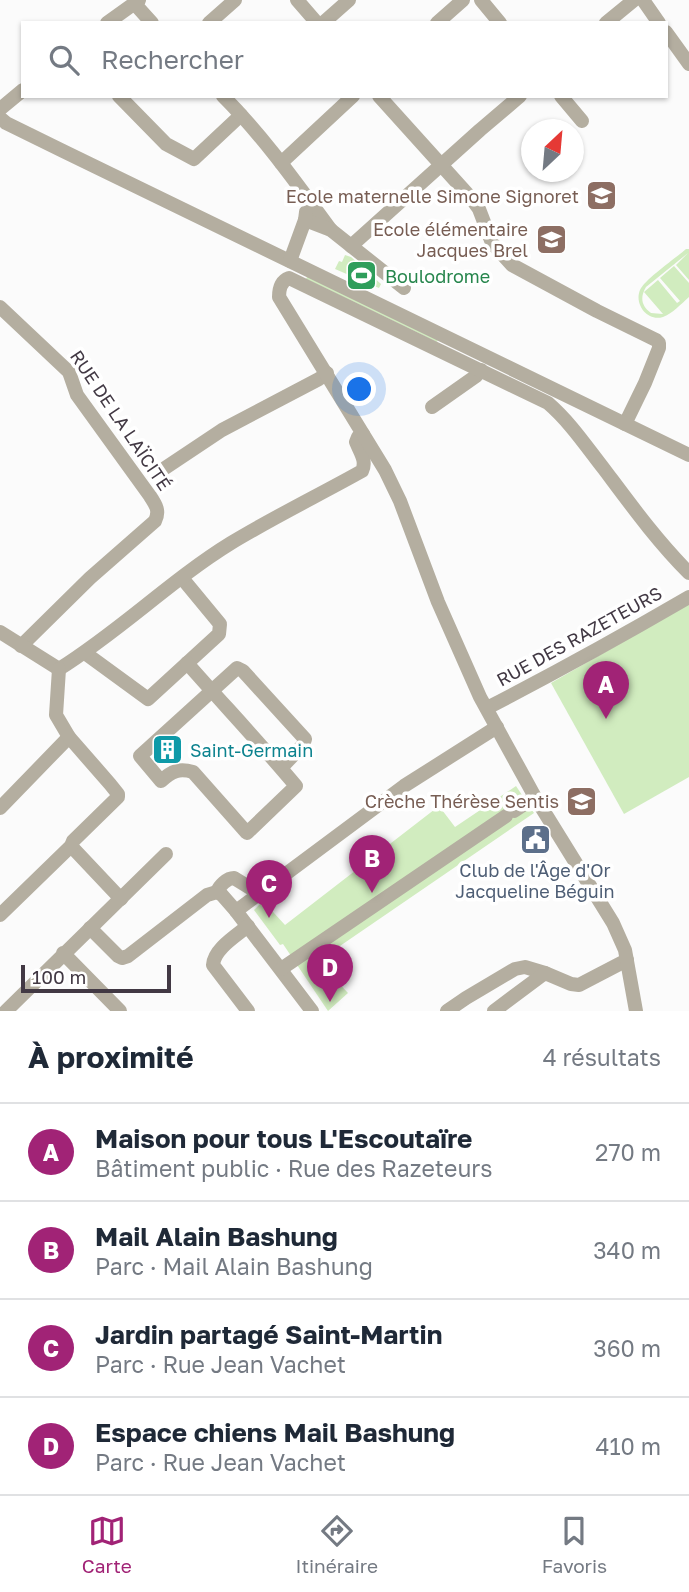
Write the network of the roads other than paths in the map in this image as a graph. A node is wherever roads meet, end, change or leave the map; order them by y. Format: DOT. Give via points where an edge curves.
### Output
graph roads {
  1 [pos="235,0"];
  2 [pos="297,0"];
  3 [pos="349,0"];
  4 [pos="463,0"];
  5 [pos="481,0"];
  6 [pos="634,0"];
  7 [pos="643,0"];
  8 [pos="136,2"];
  9 [pos="110,21"];
  10 [pos="150,21"];
  11 [pos="211,21"];
  12 [pos="315,21"];
  13 [pos="325,21"];
  14 [pos="439,21"];
  15 [pos="498,21"];
  16 [pos="608,21"];
  17 [pos="658,21"];
  18 [pos="668,35"];
  19 [pos="689,64"];
  20 [pos="21,92"];
  21 [pos="121,98"];
  22 [pos="351,98"];
  23 [pos="381,98"];
  24 [pos="518,98"];
  25 [pos="563,98"];
  26 [pos="235,103"];
  27 [pos="0,108"];
  28 [pos="0,118"];
  29 [pos="580,119"];
  30 [pos="281,163"];
  31 [pos="441,166"];
  32 [pos="306,197"];
  33 [pos="305,220"];
  34 [pos="331,230"];
  35 [pos="351,246"];
  36 [pos="290,261"];
  37 [pos="404,288"];
  38 [pos="0,307"];
  39 [pos="481,370"];
  40 [pos="327,373"];
  41 [pos="432,407"];
  42 [pos="625,424"];
  43 [pos="363,434"];
  44 [pos="689,455"];
  45 [pos="165,468"];
  46 [pos="689,573"];
  47 [pos="182,578"];
  48 [pos="689,597"];
  49 [pos="0,632"];
  50 [pos="21,646"];
  51 [pos="85,653"];
  52 [pos="187,663"];
  53 [pos="59,669"];
  54 [pos="211,691"];
  55 [pos="487,708"];
  56 [pos="497,727"];
  57 [pos="69,737"];
  58 [pos="281,768"];
  59 [pos="535,797"];
  60 [pos="0,808"];
  61 [pos="71,846"];
  62 [pos="166,854"];
  63 [pos="217,892"];
  64 [pos="260,894"];
  65 [pos="121,899"];
  66 [pos="236,911"];
  67 [pos="0,915"];
  68 [pos="248,926"];
  69 [pos="90,928"];
  70 [pos="63,953"];
  71 [pos="627,960"];
  72 [pos="281,969"];
  73 [pos="545,973"];
  74 [pos="111,1008"];
  75 [pos="6,1011"];
  76 [pos="248,1011"];
  77 [pos="312,1011"];
  78 [pos="447,1011"];
  79 [pos="494,1011"];
  80 [pos="636,1011"];
  1 -- 11 [label="street"];
  2 -- 12 [label="street"];
  3 -- 13 [label="street"];
  4 -- 14 [label="street"];
  5 -- 15 [label="street"];
  6 -- 16 [label="street"];
  7 -- 17 [label="street"];
  8 -- 9 [label="street"];
  8 -- 10 [label="street"];
  18 -- 19 [label="street"];
  20 -- 27 [label="street"];
  21 -- 26 [label="street" via="166,144 194,159"];
  22 -- 30 [label="street"];
  23 -- 31 [label="street"];
  24 -- 31 [label="street"];
  25 -- 29 [label="street"];
  26 -- 30 [label="street"];
  28 -- 36 [label="street"];
  30 -- 32 [label="street"];
  31 -- 35 [label="street"];
  31 -- 42 [label="street" via="479,209 492,243 512,265 659,343"];
  32 -- 33 [label="street"];
  32 -- 34 [label="street"];
  33 -- 34 [label="street"];
  33 -- 36 [label="street"];
  34 -- 35 [label="street"];
  35 -- 37 [label="street"];
  36 -- 42 [label="street"];
  38 -- 50 [label="street, RUE DE LA LAÏCITÉ" via="69,372 77,395 158,509 155,521"];
  39 -- 40 [label="street" via="285,279 279,297"];
  39 -- 41 [label="street"];
  39 -- 46 [label="street" via="540,398 559,413"];
  40 -- 43 [label="street"];
  40 -- 45 [label="street" via="222,430"];
  42 -- 44 [label="street"];
  43 -- 47 [label="street" via="356,442 365,465 362,471 230,543"];
  43 -- 55 [label="street" via="400,501 438,602"];
  47 -- 51 [label="street"];
  47 -- 52 [label="street" via="220,628"];
  48 -- 55 [label="street, RUE DES RAZETEURS"];
  49 -- 50 [label="street"];
  50 -- 53 [label="street"];
  51 -- 52 [label="street" via="148,699"];
  51 -- 53 [label="street"];
  52 -- 54 [label="street"];
  53 -- 57 [label="street" via="56,715"];
  54 -- 58 [label="street"];
  54 -- 58 [label="street" via="240,668 305,738"];
  54 -- 58 [label="street" via="139,757 161,781 172,771 193,772 247,833 296,786"];
  55 -- 56 [label="street"];
  56 -- 59 [label="street"];
  56 -- 64 [label="street" via="404,786"];
  57 -- 60 [label="street"];
  57 -- 61 [label="street" via="118,794 119,804"];
  59 -- 71 [label="street" via="612,923"];
  59 -- 72 [label="street"];
  61 -- 65 [label="street"];
  61 -- 67 [label="street"];
  62 -- 65 [label="street"];
  63 -- 64 [label="street" via="234,878"];
  63 -- 66 [label="street"];
  63 -- 69 [label="street" via="122,958"];
  64 -- 66 [label="street"];
  65 -- 69 [label="street"];
  66 -- 68 [label="street"];
  68 -- 72 [label="street"];
  68 -- 76 [label="street" via="218,953 213,965"];
  69 -- 70 [label="street"];
  70 -- 74 [label="street"];
  70 -- 75 [label="street"];
  71 -- 73 [label="street" via="579,985"];
  71 -- 80 [label="street"];
  72 -- 77 [label="street"];
  73 -- 78 [label="street" via="515,969"];
  73 -- 79 [label="street"];
}
